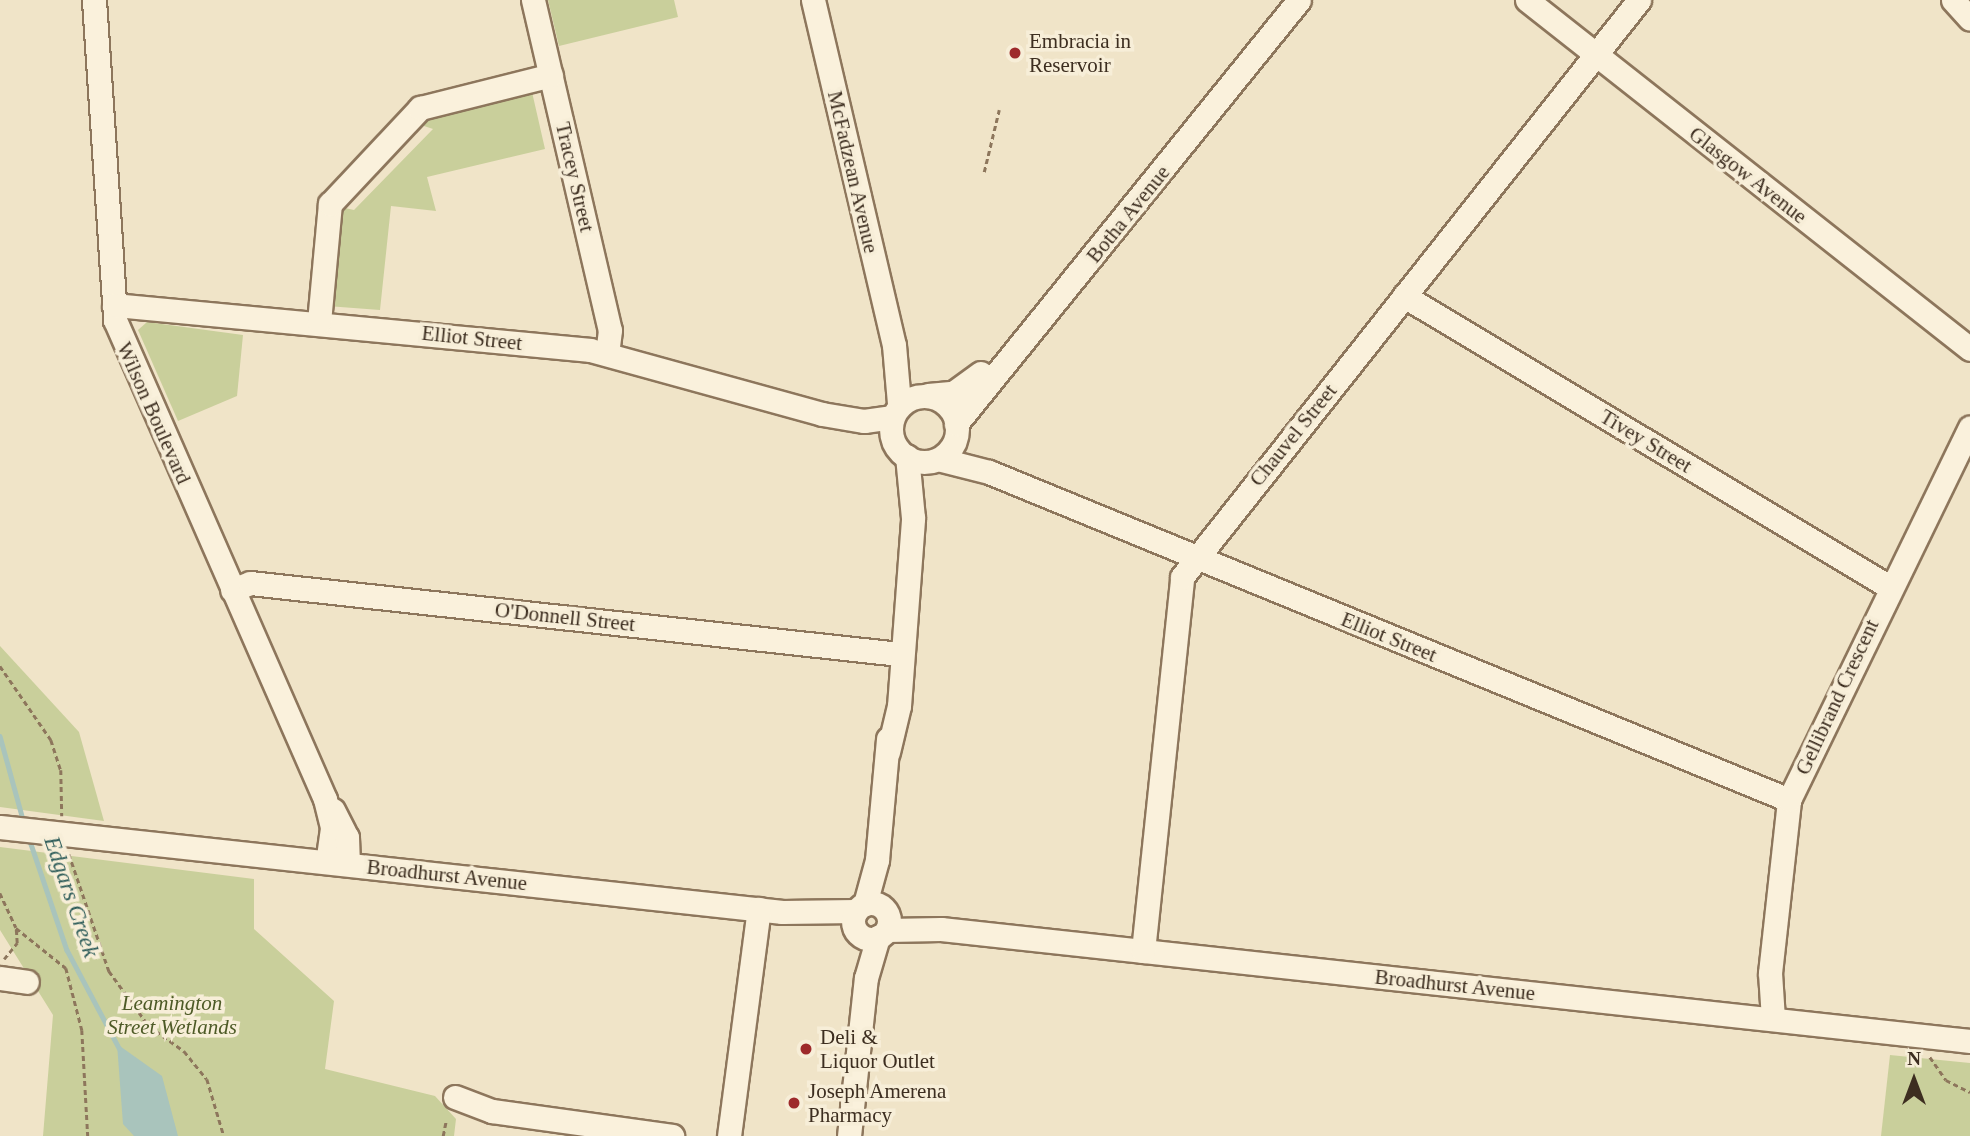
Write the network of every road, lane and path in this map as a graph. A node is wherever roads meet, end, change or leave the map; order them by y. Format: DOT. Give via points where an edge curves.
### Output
graph roads {
  1 [pos="94,0"];
  2 [pos="533,0"];
  3 [pos="813,0"];
  4 [pos="1281,0"];
  5 [pos="1299,0"];
  6 [pos="1527,0"];
  7 [pos="1639,0"];
  8 [pos="1953,0"];
  9 [pos="1970,19"];
  10 [pos="1257,41"];
  11 [pos="1595,54"];
  12 [pos="551,75"];
  13 [pos="999,110"];
  14 [pos="984,172"];
  15 [pos="1056,293"];
  16 [pos="1404,296"];
  17 [pos="114,305"];
  18 [pos="319,321"];
  19 [pos="894,345"];
  20 [pos="1970,349"];
  21 [pos="607,354"];
  22 [pos="927,394"];
  23 [pos="895,410"];
  24 [pos="822,414"];
  25 [pos="1968,428"];
  26 [pos="947,448"];
  27 [pos="902,449"];
  28 [pos="913,517"];
  29 [pos="1193,557"];
  30 [pos="1888,586"];
  31 [pos="232,590"];
  32 [pos="898,658"];
  33 [pos="0,666"];
  34 [pos="1789,800"];
  35 [pos="0,827"];
  36 [pos="60,833"];
  37 [pos="338,863"];
  38 [pos="0,893"];
  39 [pos="758,909"];
  40 [pos="871,921"];
  41 [pos="16,928"];
  42 [pos="1143,951"];
  43 [pos="0,963"];
  44 [pos="0,978"];
  45 [pos="27,982"];
  46 [pos="1764,1018"];
  47 [pos="1970,1041"];
  48 [pos="1930,1057"];
  49 [pos="1970,1092"];
  50 [pos="455,1097"];
  51 [pos="446,1121"];
  52 [pos="88,1136"];
  53 [pos="224,1136"];
  54 [pos="443,1136"];
  55 [pos="672,1136"];
  56 [pos="729,1136"];
  57 [pos="849,1136"];
  1 -- 17 [label="street, Wilson Boulevard"];
  2 -- 12 [label="street, Tracey Street"];
  3 -- 19 [label="street, McFadzean Avenue"];
  4 -- 10 [label="street, Botha Avenue"];
  5 -- 10 [label="street, Botha Avenue"];
  6 -- 11 [label="street, Glasgow Avenue"];
  7 -- 11 [label="street, Chauvel Street"];
  8 -- 9 [label="street"];
  10 -- 15 [label="street, Botha Avenue"];
  11 -- 16 [label="street, Chauvel Street"];
  11 -- 20 [label="street, Glasgow Avenue"];
  12 -- 18 [label="street" via="420,108 331,204"];
  12 -- 21 [label="street, Tracey Street" via="610,330"];
  13 -- 14 [label="path"];
  15 -- 22 [label="street, Botha Avenue" via="971,383 953,393"];
  15 -- 26 [label="street, Botha Avenue" via="992,384 966,404"];
  16 -- 29 [label="street, Chauvel Street"];
  16 -- 30 [label="street, Tivey Street"];
  17 -- 18 [label="street, Elliot Street"];
  17 -- 31 [label="street, Wilson Boulevard" via="122,341"];
  18 -- 21 [label="street, Elliot Street"];
  19 -- 22 [label="street, McFadzean Avenue"];
  19 -- 23 [label="street, McFadzean Avenue"];
  21 -- 24 [label="street, Elliot Street"];
  22 -- 23 [label="street, Botha Avenue"];
  22 -- 26 [label="street, McFadzean Avenue"];
  23 -- 24 [label="street, Elliot Street" via="864,421"];
  23 -- 27 [label="street, McFadzean Avenue"];
  24 -- 27 [label="street, Elliot Street"];
  25 -- 30 [label="street, Gellibrand Crescent"];
  26 -- 27 [label="street, Elliot Street"];
  26 -- 28 [label="street"];
  26 -- 29 [label="street, Elliot Street" via="989,472"];
  27 -- 28 [label="street"];
  28 -- 32 [label="street"];
  29 -- 34 [label="street, Elliot Street"];
  29 -- 42 [label="street, Chauvel Street" via="1182,577"];
  30 -- 34 [label="street, Gellibrand Crescent"];
  31 -- 32 [label="street, O'Donnell Street" via="250,583"];
  31 -- 37 [label="street, Wilson Boulevard" via="325,799"];
  32 -- 40 [label="street" via="899,706 888,752"];
  33 -- 36 [label="path" via="51,740 61,770"];
  34 -- 46 [label="street, Gellibrand Crescent"];
  35 -- 36 [label="street, Broadhurst Avenue"];
  36 -- 37 [label="street, Broadhurst Avenue"];
  36 -- 53 [label="path" via="108,971 149,1026 201,1071"];
  37 -- 39 [label="street, Broadhurst Avenue"];
  38 -- 41 [label="path"];
  39 -- 40 [label="street, Broadhurst Avenue"];
  39 -- 56 [label="street"];
  40 -- 42 [label="street, Broadhurst Avenue"];
  40 -- 57 [label="street"];
  41 -- 43 [label="path" via="17,943"];
  41 -- 52 [label="path" via="66,968 82,1030"];
  42 -- 46 [label="street, Broadhurst Avenue"];
  44 -- 45 [label="street"];
  46 -- 47 [label="street, Broadhurst Avenue"];
  48 -- 49 [label="path" via="1946,1080"];
  50 -- 55 [label="street" via="492,1111"];
  51 -- 54 [label="path"];
}
